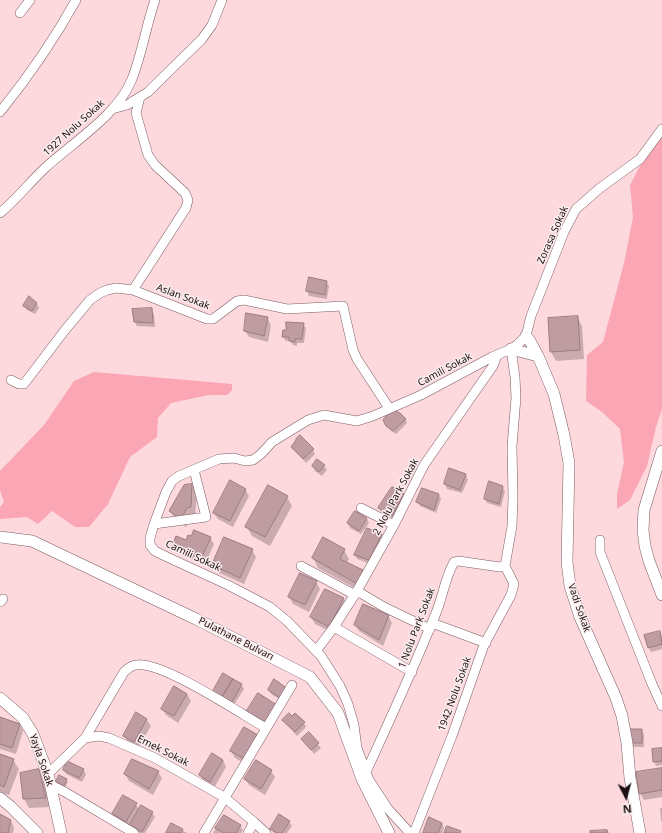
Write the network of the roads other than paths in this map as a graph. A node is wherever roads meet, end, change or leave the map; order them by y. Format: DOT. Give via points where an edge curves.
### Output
graph roads {
  1 [pos="30,0"];
  2 [pos="76,0"];
  3 [pos="155,0"];
  4 [pos="222,0"];
  5 [pos="20,13"];
  6 [pos="140,97"];
  7 [pos="111,109"];
  8 [pos="0,112"];
  9 [pos="662,129"];
  10 [pos="0,213"];
  11 [pos="133,290"];
  12 [pos="526,336"];
  13 [pos="511,349"];
  14 [pos="498,355"];
  15 [pos="538,356"];
  16 [pos="11,380"];
  17 [pos="390,408"];
  18 [pos="662,451"];
  19 [pos="194,470"];
  20 [pos="361,508"];
  21 [pos="154,524"];
  22 [pos="394,525"];
  23 [pos="0,537"];
  24 [pos="600,540"];
  25 [pos="301,566"];
  26 [pos="504,566"];
  27 [pos="356,593"];
  28 [pos="662,595"];
  29 [pos="431,626"];
  30 [pos="334,627"];
  31 [pos="486,643"];
  32 [pos="316,651"];
  33 [pos="412,672"];
  34 [pos="292,685"];
  35 [pos="0,698"];
  36 [pos="662,706"];
  37 [pos="266,728"];
  38 [pos="85,738"];
  39 [pos="366,772"];
  40 [pos="50,780"];
  41 [pos="224,797"];
  42 [pos="0,798"];
  43 [pos="254,822"];
  44 [pos="37,833"];
  45 [pos="61,833"];
  46 [pos="134,833"];
  47 [pos="204,833"];
  48 [pos="248,833"];
  49 [pos="266,833"];
  50 [pos="389,833"];
  51 [pos="410,833"];
  52 [pos="414,833"];
  53 [pos="640,833"];
  1 -- 5 [label="street"];
  2 -- 8 [label="street" via="49,47"];
  3 -- 7 [label="street, 1927 Nolu Sokak" via="132,80"];
  4 -- 6 [label="street" via="212,25 202,39"];
  6 -- 7 [label="street" via="127,105"];
  6 -- 11 [label="street" via="136,113 148,155 154,165 185,193 188,200 186,208"];
  7 -- 10 [label="street, 1927 Nolu Sokak"];
  9 -- 12 [label="street, Zorasa Sokak" via="640,159 576,209 564,232 531,316"];
  11 -- 16 [label="street, Aslan Sokak" via="107,290 90,300 24,384"];
  11 -- 17 [label="street, Aslan Sokak" via="207,319 213,319 237,301 244,300 287,309 343,306 357,359"];
  12 -- 13 [label="street, Camili Sokak"];
  12 -- 15 [label="street, Vadi Sokak"];
  13 -- 14 [label="street, Camili Sokak"];
  13 -- 15 [label="street"];
  13 -- 26 [label="street" via="516,377 512,446 513,498 512,526"];
  14 -- 17 [label="street, Camili Sokak" via="422,395"];
  14 -- 22 [label="street, 2 Nolu Park Sokak" via="424,465"];
  15 -- 53 [label="street, Vadi Sokak" via="554,394 570,463 567,562 570,586 580,617 622,716"];
  17 -- 19 [label="street, Camili Sokak" via="357,421 324,415 308,420 272,442 253,460 219,459"];
  18 -- 28 [label="street" via="644,510 643,530 647,554"];
  19 -- 21 [label="street, Camili Sokak" via="172,481"];
  19 -- 21 [label="street" via="206,517"];
  20 -- 22 [label="street"];
  21 -- 32 [label="street, Camili Sokak" via="150,545 155,551 270,607"];
  22 -- 27 [label="street, 2 Nolu Park Sokak"];
  23 -- 50 [label="street, Pulathane Bulvarı" via="32,541 196,618 310,677 338,713 362,779"];
  24 -- 36 [label="street" via="600,552"];
  25 -- 27 [label="street"];
  26 -- 29 [label="street, 1 Nolu Park Sokak" via="454,562"];
  26 -- 31 [label="street, 1942 Nolu Sokak" via="514,584 511,595"];
  27 -- 29 [label="street"];
  27 -- 30 [label="street, 2 Nolu Park Sokak"];
  29 -- 31 [label="street"];
  29 -- 33 [label="street, 1 Nolu Park Sokak"];
  30 -- 32 [label="street, 2 Nolu Park Sokak"];
  30 -- 33 [label="street"];
  31 -- 52 [label="street, 1942 Nolu Sokak"];
  32 -- 39 [label="street, Camili Sokak" via="340,686 348,704 357,748"];
  33 -- 39 [label="street, 1 Nolu Park Sokak"];
  34 -- 37 [label="street"];
  35 -- 40 [label="street, Yayla Sokak" via="29,726"];
  37 -- 38 [label="street" via="176,676 137,664 124,672"];
  37 -- 41 [label="street"];
  38 -- 40 [label="street"];
  38 -- 41 [label="street, Emek Sokak" via="109,738 155,758"];
  39 -- 51 [label="street, Camili Sokak" via="388,809"];
  40 -- 45 [label="street, Yayla Sokak"];
  40 -- 46 [label="street" via="65,792"];
  41 -- 43 [label="street, Emek Sokak"];
  41 -- 47 [label="street"];
  42 -- 44 [label="street"];
  43 -- 48 [label="street"];
  43 -- 49 [label="street, Emek Sokak"];
}
